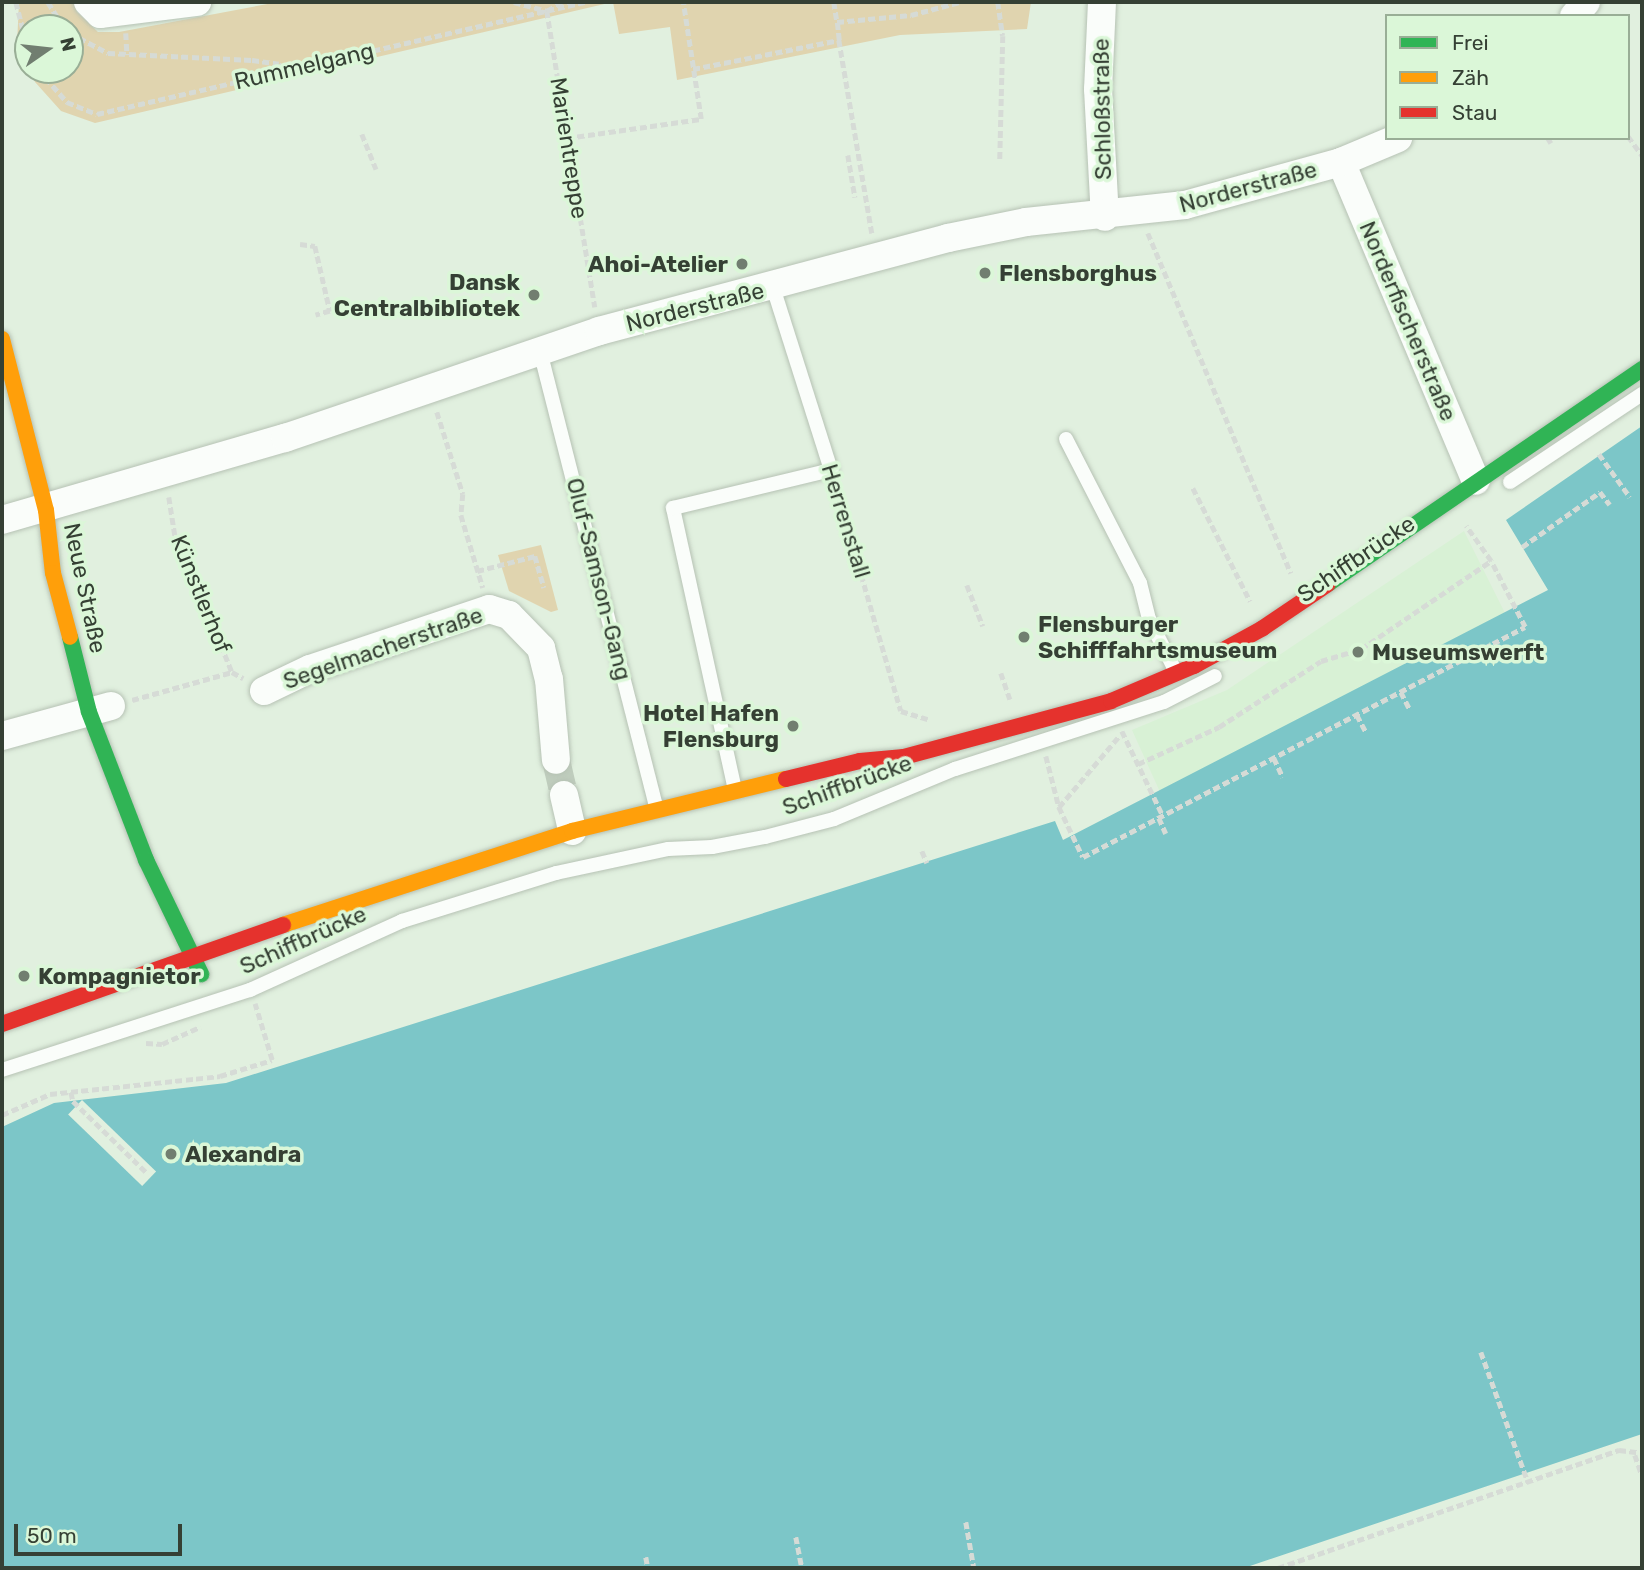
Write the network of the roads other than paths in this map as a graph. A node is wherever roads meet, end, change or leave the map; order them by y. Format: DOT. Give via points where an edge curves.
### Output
graph roads {
  1 [pos="197,2"];
  2 [pos="1102,2"];
  3 [pos="94,8"];
  4 [pos="1393,140"];
  5 [pos="1340,162"];
  6 [pos="1105,217"];
  7 [pos="772,288"];
  8 [pos="2,339"];
  9 [pos="540,351"];
  10 [pos="1642,369"];
  11 [pos="1642,394"];
  12 [pos="1066,439"];
  13 [pos="1487,485"];
  14 [pos="46,510"];
  15 [pos="2,520"];
  16 [pos="72,570"];
  17 [pos="1228,668"];
  18 [pos="1176,673"];
  19 [pos="264,691"];
  20 [pos="105,705"];
  21 [pos="2,736"];
  22 [pos="904,757"];
  23 [pos="556,760"];
  24 [pos="735,789"];
  25 [pos="564,795"];
  26 [pos="656,807"];
  27 [pos="740,808"];
  28 [pos="713,815"];
  29 [pos="575,840"];
  30 [pos="170,868"];
  31 [pos="353,921"];
  32 [pos="192,955"];
  33 [pos="201,975"];
  34 [pos="2,1024"];
  35 [pos="2,1070"];
  1 -- 3 [label="street"];
  2 -- 6 [label="street, Schloßstraße" via="1098,89"];
  4 -- 5 [label="street, Norderstraße"];
  5 -- 6 [label="street, Norderstraße" via="1185,205"];
  5 -- 13 [label="street, Norderfischerstraße"];
  6 -- 7 [label="street, Norderstraße" via="1026,222"];
  7 -- 9 [label="street, Norderstraße"];
  7 -- 24 [label="lane, Herrenstall" via="831,470 673,508"];
  8 -- 14 [label="main road"];
  9 -- 14 [label="street, Norderstraße"];
  9 -- 26 [label="lane, Oluf-Samson-Gang"];
  10 -- 13 [label="main road, Schiffbrücke"];
  11 -- 13 [label="lane, Schiffbrücke"];
  12 -- 18 [label="lane" via="1140,583 1149,619"];
  13 -- 18 [label="main road, Schiffbrücke" via="1263,628"];
  14 -- 15 [label="street, Norderstraße"];
  14 -- 16 [label="main road, Neue Straße"];
  14 -- 20 [label="main road, Neue Straße" via="53,573"];
  17 -- 35 [label="lane, Schiffbrücke" via="1164,702 955,769 834,819 765,837 668,849 556,873 402,921 250,990"];
  18 -- 22 [label="main road, Schiffbrücke" via="1111,701"];
  19 -- 23 [label="street, Segelmacherstraße" via="310,669 489,609 509,615 541,648 549,679"];
  20 -- 21 [label="street"];
  20 -- 32 [label="main road, Neue Straße" via="146,860"];
  22 -- 24 [label="main road, Schiffbrücke" via="860,761"];
  22 -- 27 [label="main road, Schiffbrücke" via="864,775"];
  24 -- 26 [label="main road, Schiffbrücke"];
  24 -- 27 [label="lane"];
  25 -- 29 [label="street"];
  26 -- 29 [label="main road, Schiffbrücke"];
  27 -- 28 [label="main road, Schiffbrücke"];
  29 -- 31 [label="main road, Schiffbrücke"];
  29 -- 32 [label="main road, Schiffbrücke" via="413,879"];
  30 -- 32 [label="main road, Neue Straße"];
  32 -- 33 [label="main road, Neue Straße"];
  32 -- 34 [label="main road, Schiffbrücke"];
}
